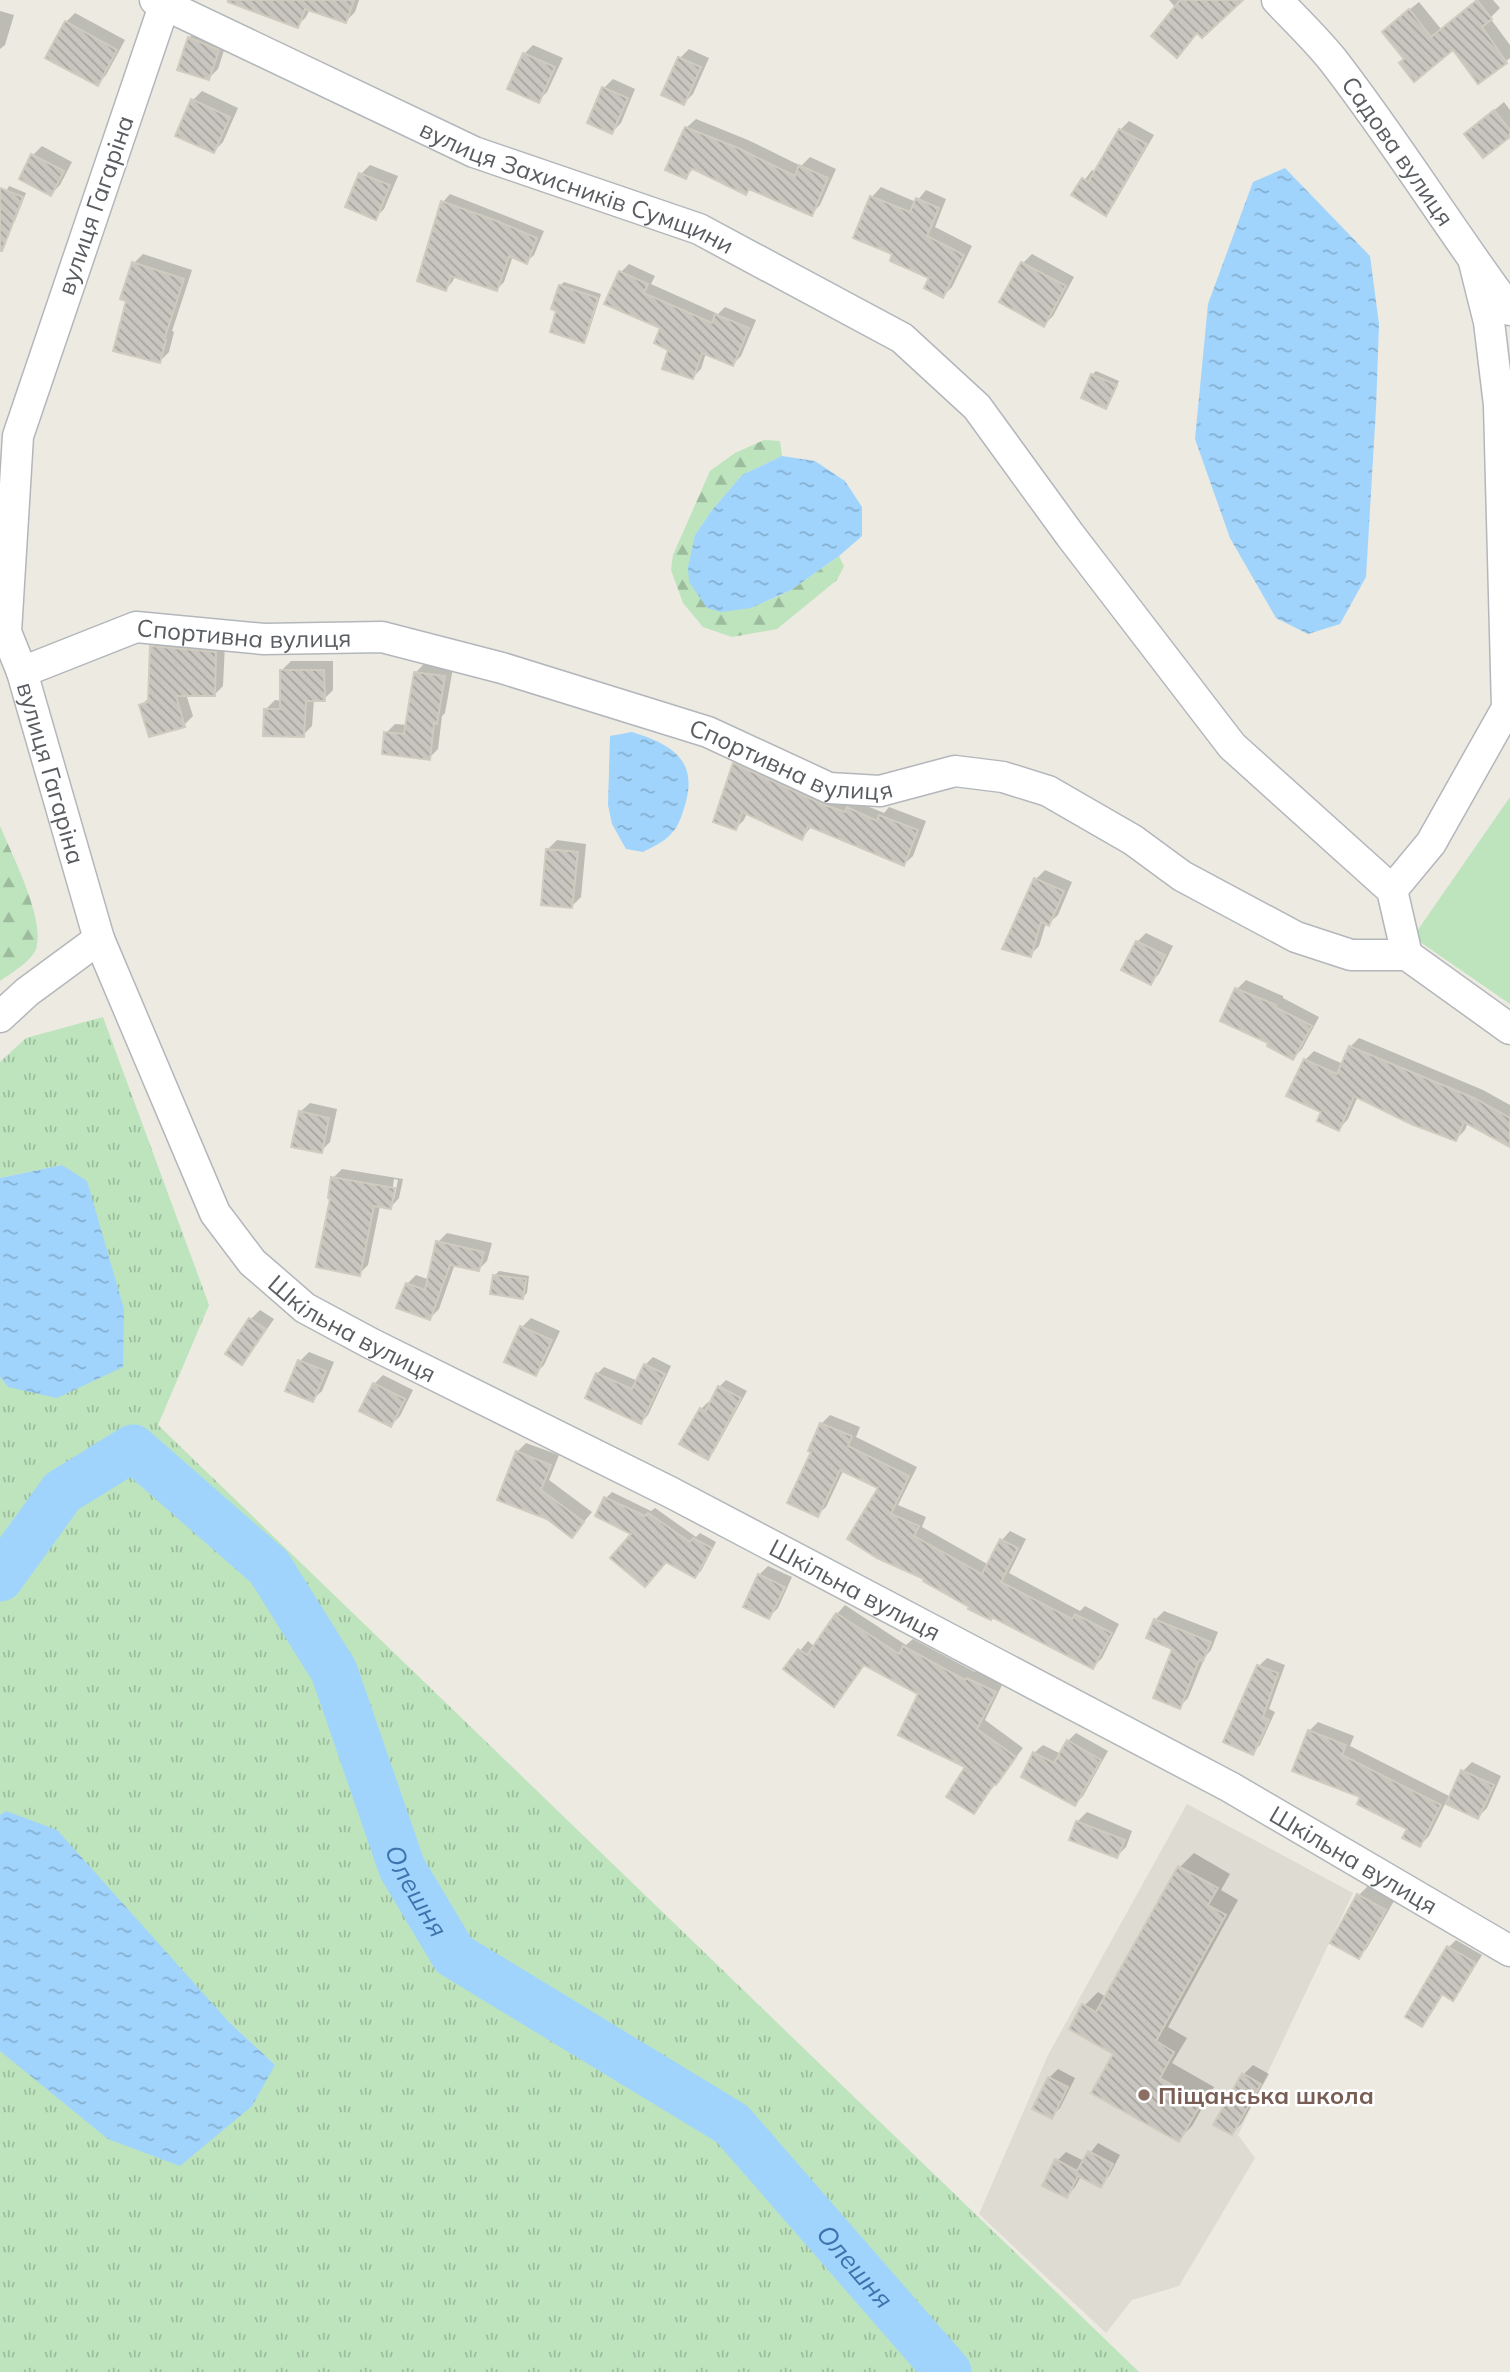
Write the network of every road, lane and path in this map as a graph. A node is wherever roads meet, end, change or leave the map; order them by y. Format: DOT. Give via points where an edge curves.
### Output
graph roads {
  1 [pos="1278,0"];
  2 [pos="162,1"];
  3 [pos="1474,262"];
  4 [pos="1510,310"];
  5 [pos="9,432"];
  6 [pos="3,633"];
  7 [pos="22,672"];
  8 [pos="1509,708"];
  9 [pos="1392,890"];
  10 [pos="99,939"];
  11 [pos="1406,955"];
  12 [pos="0,1017"];
  13 [pos="1510,1029"];
  14 [pos="215,1213"];
  15 [pos="1510,1951"];
  1 -- 3 [label="street, Садова вулиця" via="1330,56 1421,180"];
  2 -- 5 [label="street, вулиця Гагаріна"];
  2 -- 9 [label="street, вулиця Захисників Сумщини" via="474,152 699,229 902,338 977,407 1232,746"];
  3 -- 4 [label="street, Садова вулиця"];
  3 -- 8 [label="street" via="1489,322 1499,405"];
  5 -- 6 [label="street, вулиця Гагаріна"];
  6 -- 7 [label="street, вулиця Гагаріна"];
  7 -- 10 [label="street, вулиця Гагаріна"];
  7 -- 11 [label="street, Спортивна вулиця" via="136,627 264,639 382,637 502,668 708,732 829,788 880,792 955,771 1003,777 1048,790 1133,839 1182,876 1297,937 1351,955"];
  8 -- 9 [label="street" via="1431,843"];
  9 -- 11 [label="street"];
  10 -- 12 [label="street"];
  10 -- 14 [label="street, вулиця Гагаріна"];
  11 -- 13 [label="street"];
  14 -- 15 [label="street, Шкільна вулиця" via="252,1262 305,1308 672,1493 1218,1781"];
}
